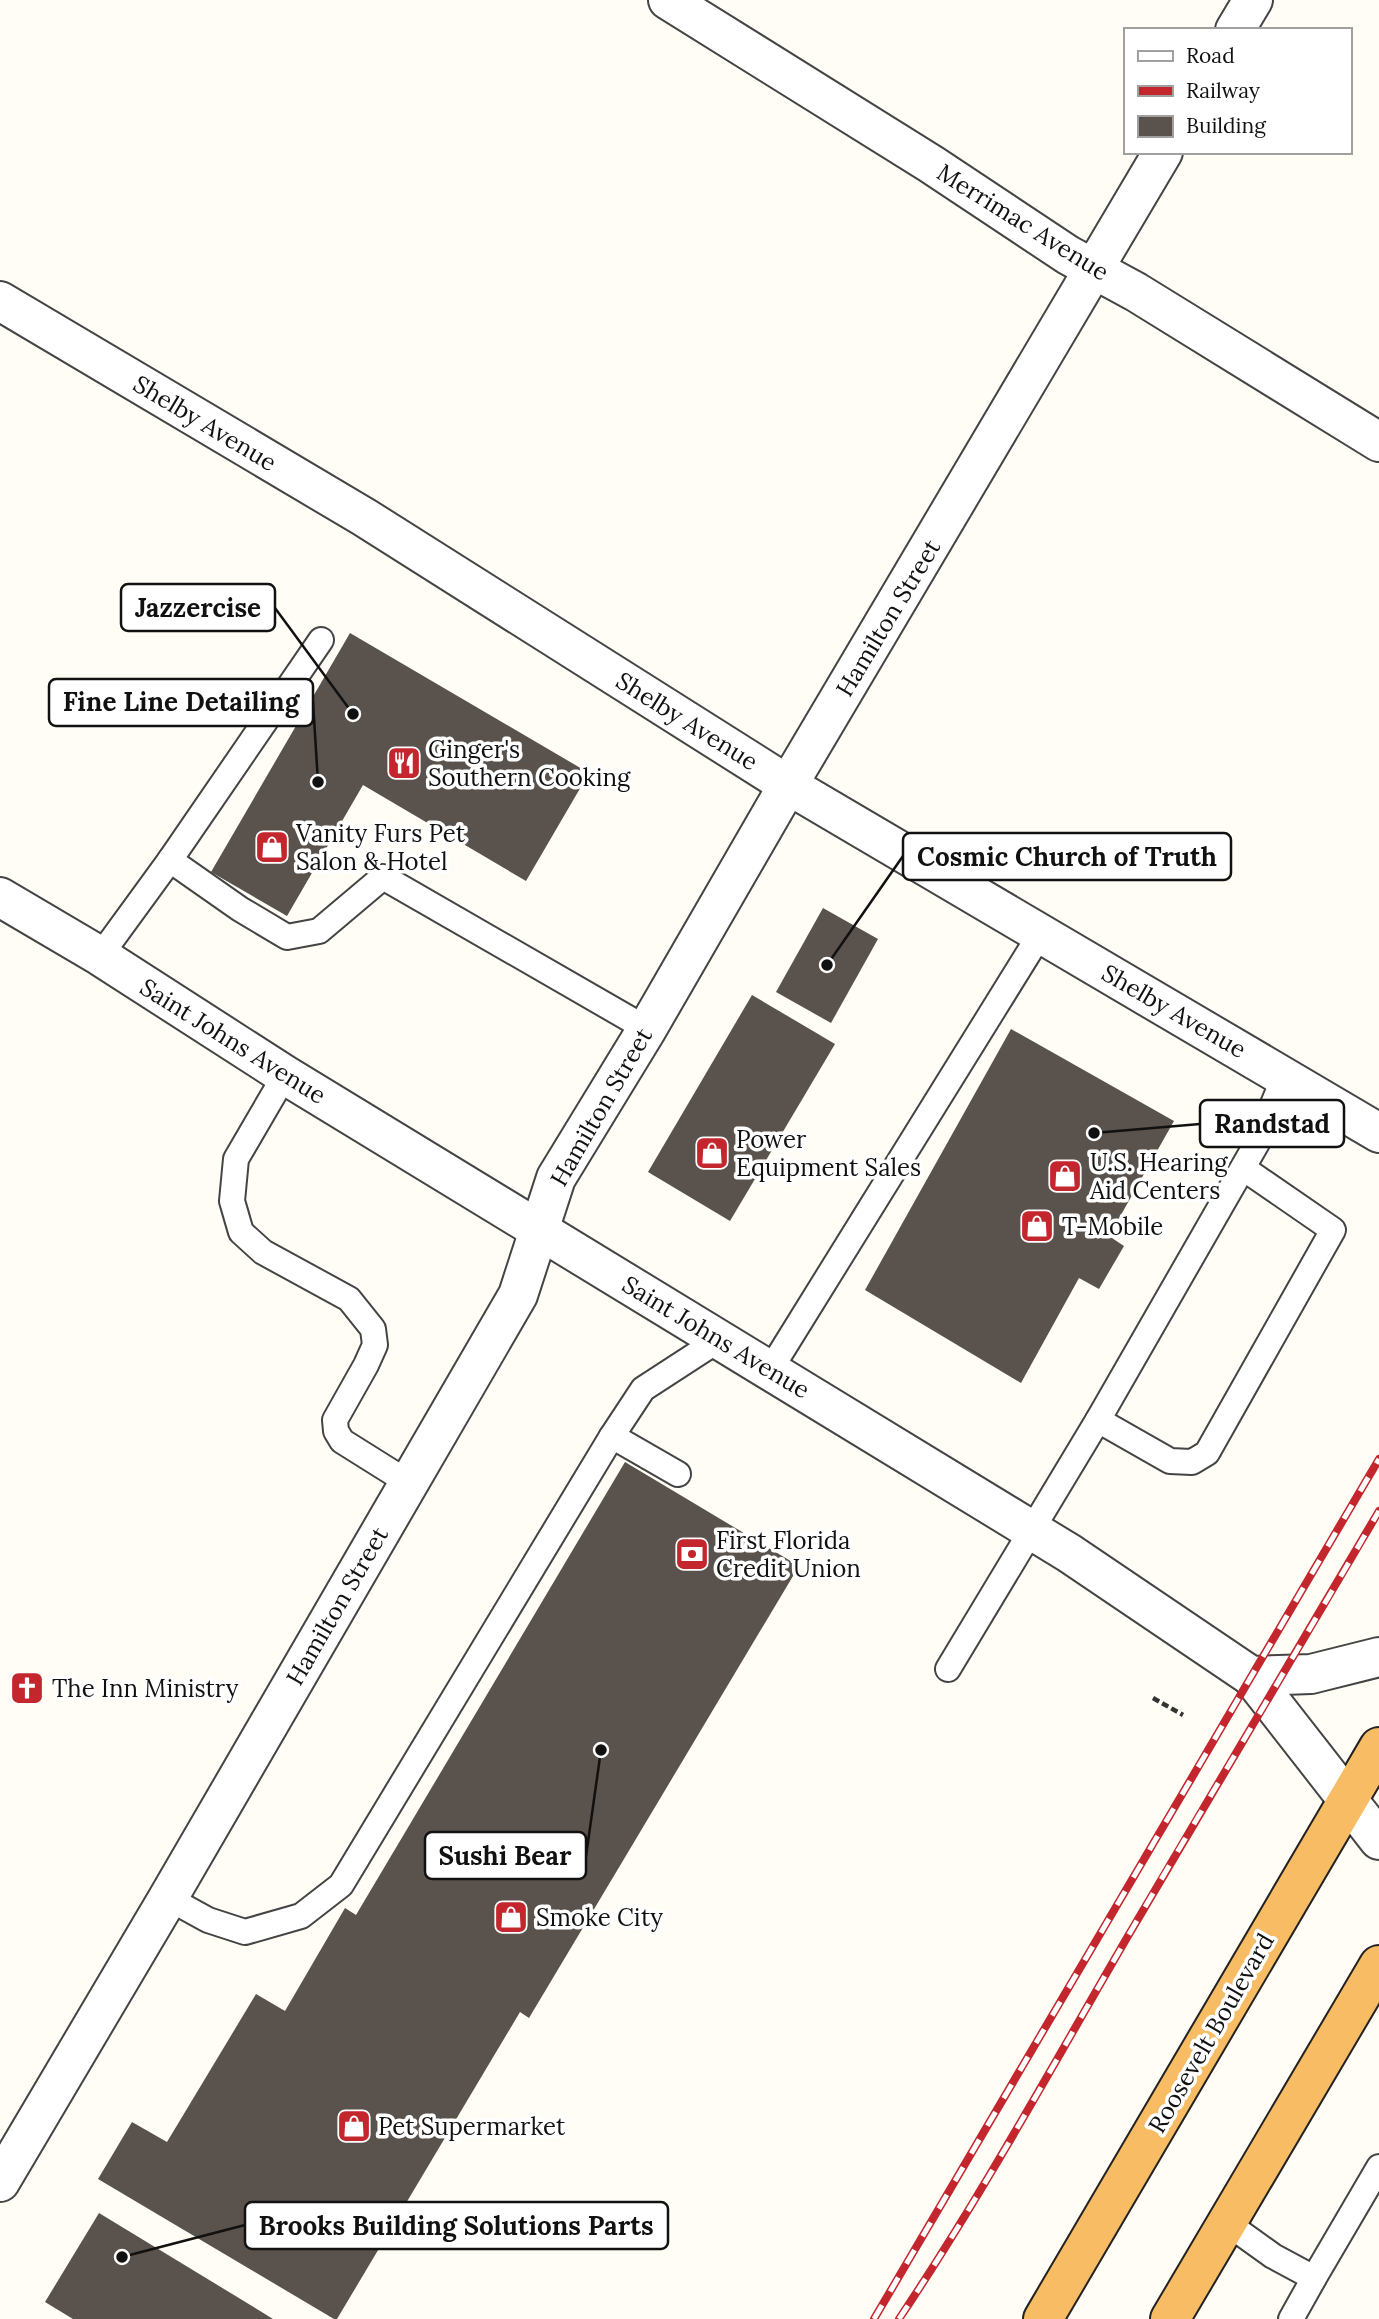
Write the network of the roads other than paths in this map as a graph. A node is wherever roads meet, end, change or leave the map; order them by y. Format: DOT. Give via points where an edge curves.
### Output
graph roads {
  1 [pos="668,0"];
  2 [pos="1253,0"];
  3 [pos="1236,28"];
  4 [pos="1162,154"];
  5 [pos="1094,270"];
  6 [pos="0,301"];
  7 [pos="1379,442"];
  8 [pos="321,640"];
  9 [pos="789,785"];
  10 [pos="170,860"];
  11 [pos="0,897"];
  12 [pos="1041,933"];
  13 [pos="100,956"];
  14 [pos="647,1029"];
  15 [pos="285,1074"];
  16 [pos="1284,1075"];
  17 [pos="1379,1133"];
  18 [pos="1243,1168"];
  19 [pos="540,1230"];
  20 [pos="720,1339"];
  21 [pos="770,1370"];
  22 [pos="1098,1420"];
  23 [pos="612,1436"];
  24 [pos="677,1474"];
  25 [pos="409,1483"];
  26 [pos="1031,1530"];
  27 [pos="1379,1657"];
  28 [pos="948,1669"];
  29 [pos="1251,1676"];
  30 [pos="1379,1747"];
  31 [pos="1349,1799"];
  32 [pos="1379,1840"];
  33 [pos="168,1898"];
  34 [pos="1379,1965"];
  35 [pos="1379,2167"];
  36 [pos="0,2182"];
  37 [pos="1227,2223"];
  38 [pos="1314,2278"];
  39 [pos="1043,2319"];
  40 [pos="1170,2319"];
  41 [pos="1291,2319"];
  1 -- 5 [label="street, Merrimac Avenue"];
  2 -- 3 [label="street"];
  4 -- 5 [label="street, Hamilton Street"];
  5 -- 7 [label="street, Merrimac Avenue"];
  5 -- 9 [label="street, Hamilton Street"];
  6 -- 9 [label="street, Shelby Avenue" via="363,517"];
  8 -- 10 [label="lane"];
  9 -- 12 [label="street, Shelby Avenue"];
  9 -- 14 [label="street, Hamilton Street"];
  10 -- 13 [label="lane"];
  10 -- 14 [label="lane" via="287,937 319,932 383,877"];
  11 -- 13 [label="street, Saint Johns Avenue"];
  12 -- 16 [label="street, Shelby Avenue"];
  12 -- 21 [label="lane"];
  13 -- 15 [label="street, Saint Johns Avenue"];
  14 -- 19 [label="street, Hamilton Street" via="556,1178"];
  15 -- 19 [label="street, Saint Johns Avenue"];
  15 -- 25 [label="lane" via="236,1160 232,1201 241,1233 263,1252 349,1299 373,1329 375,1345 335,1420 336,1430 342,1441"];
  16 -- 17 [label="street, Shelby Avenue"];
  16 -- 18 [label="lane"];
  18 -- 22 [label="lane"];
  18 -- 22 [label="lane" via="1332,1230 1207,1453 1192,1462 1170,1461"];
  19 -- 20 [label="street, Saint Johns Avenue"];
  19 -- 25 [label="street, Hamilton Street" via="518,1295"];
  20 -- 21 [label="street, Saint Johns Avenue"];
  20 -- 23 [label="lane" via="643,1389"];
  21 -- 26 [label="street, Saint Johns Avenue"];
  22 -- 26 [label="lane"];
  23 -- 24 [label="lane"];
  23 -- 33 [label="lane" via="341,1885 301,1916 245,1932 208,1920"];
  25 -- 33 [label="street, Hamilton Street"];
  26 -- 28 [label="lane"];
  26 -- 29 [label="street, Saint Johns Avenue"];
  27 -- 29 [label="street" via="1311,1674"];
  29 -- 31 [label="street, Saint Johns Avenue"];
  30 -- 31 [label="highway, Roosevelt Boulevard"];
  31 -- 32 [label="street, Saint Johns Avenue"];
  31 -- 39 [label="highway, Roosevelt Boulevard"];
  33 -- 36 [label="street, Hamilton Street"];
  34 -- 37 [label="highway"];
  35 -- 38 [label="lane"];
  37 -- 38 [label="lane"];
  37 -- 40 [label="highway"];
  38 -- 41 [label="lane"];
}
